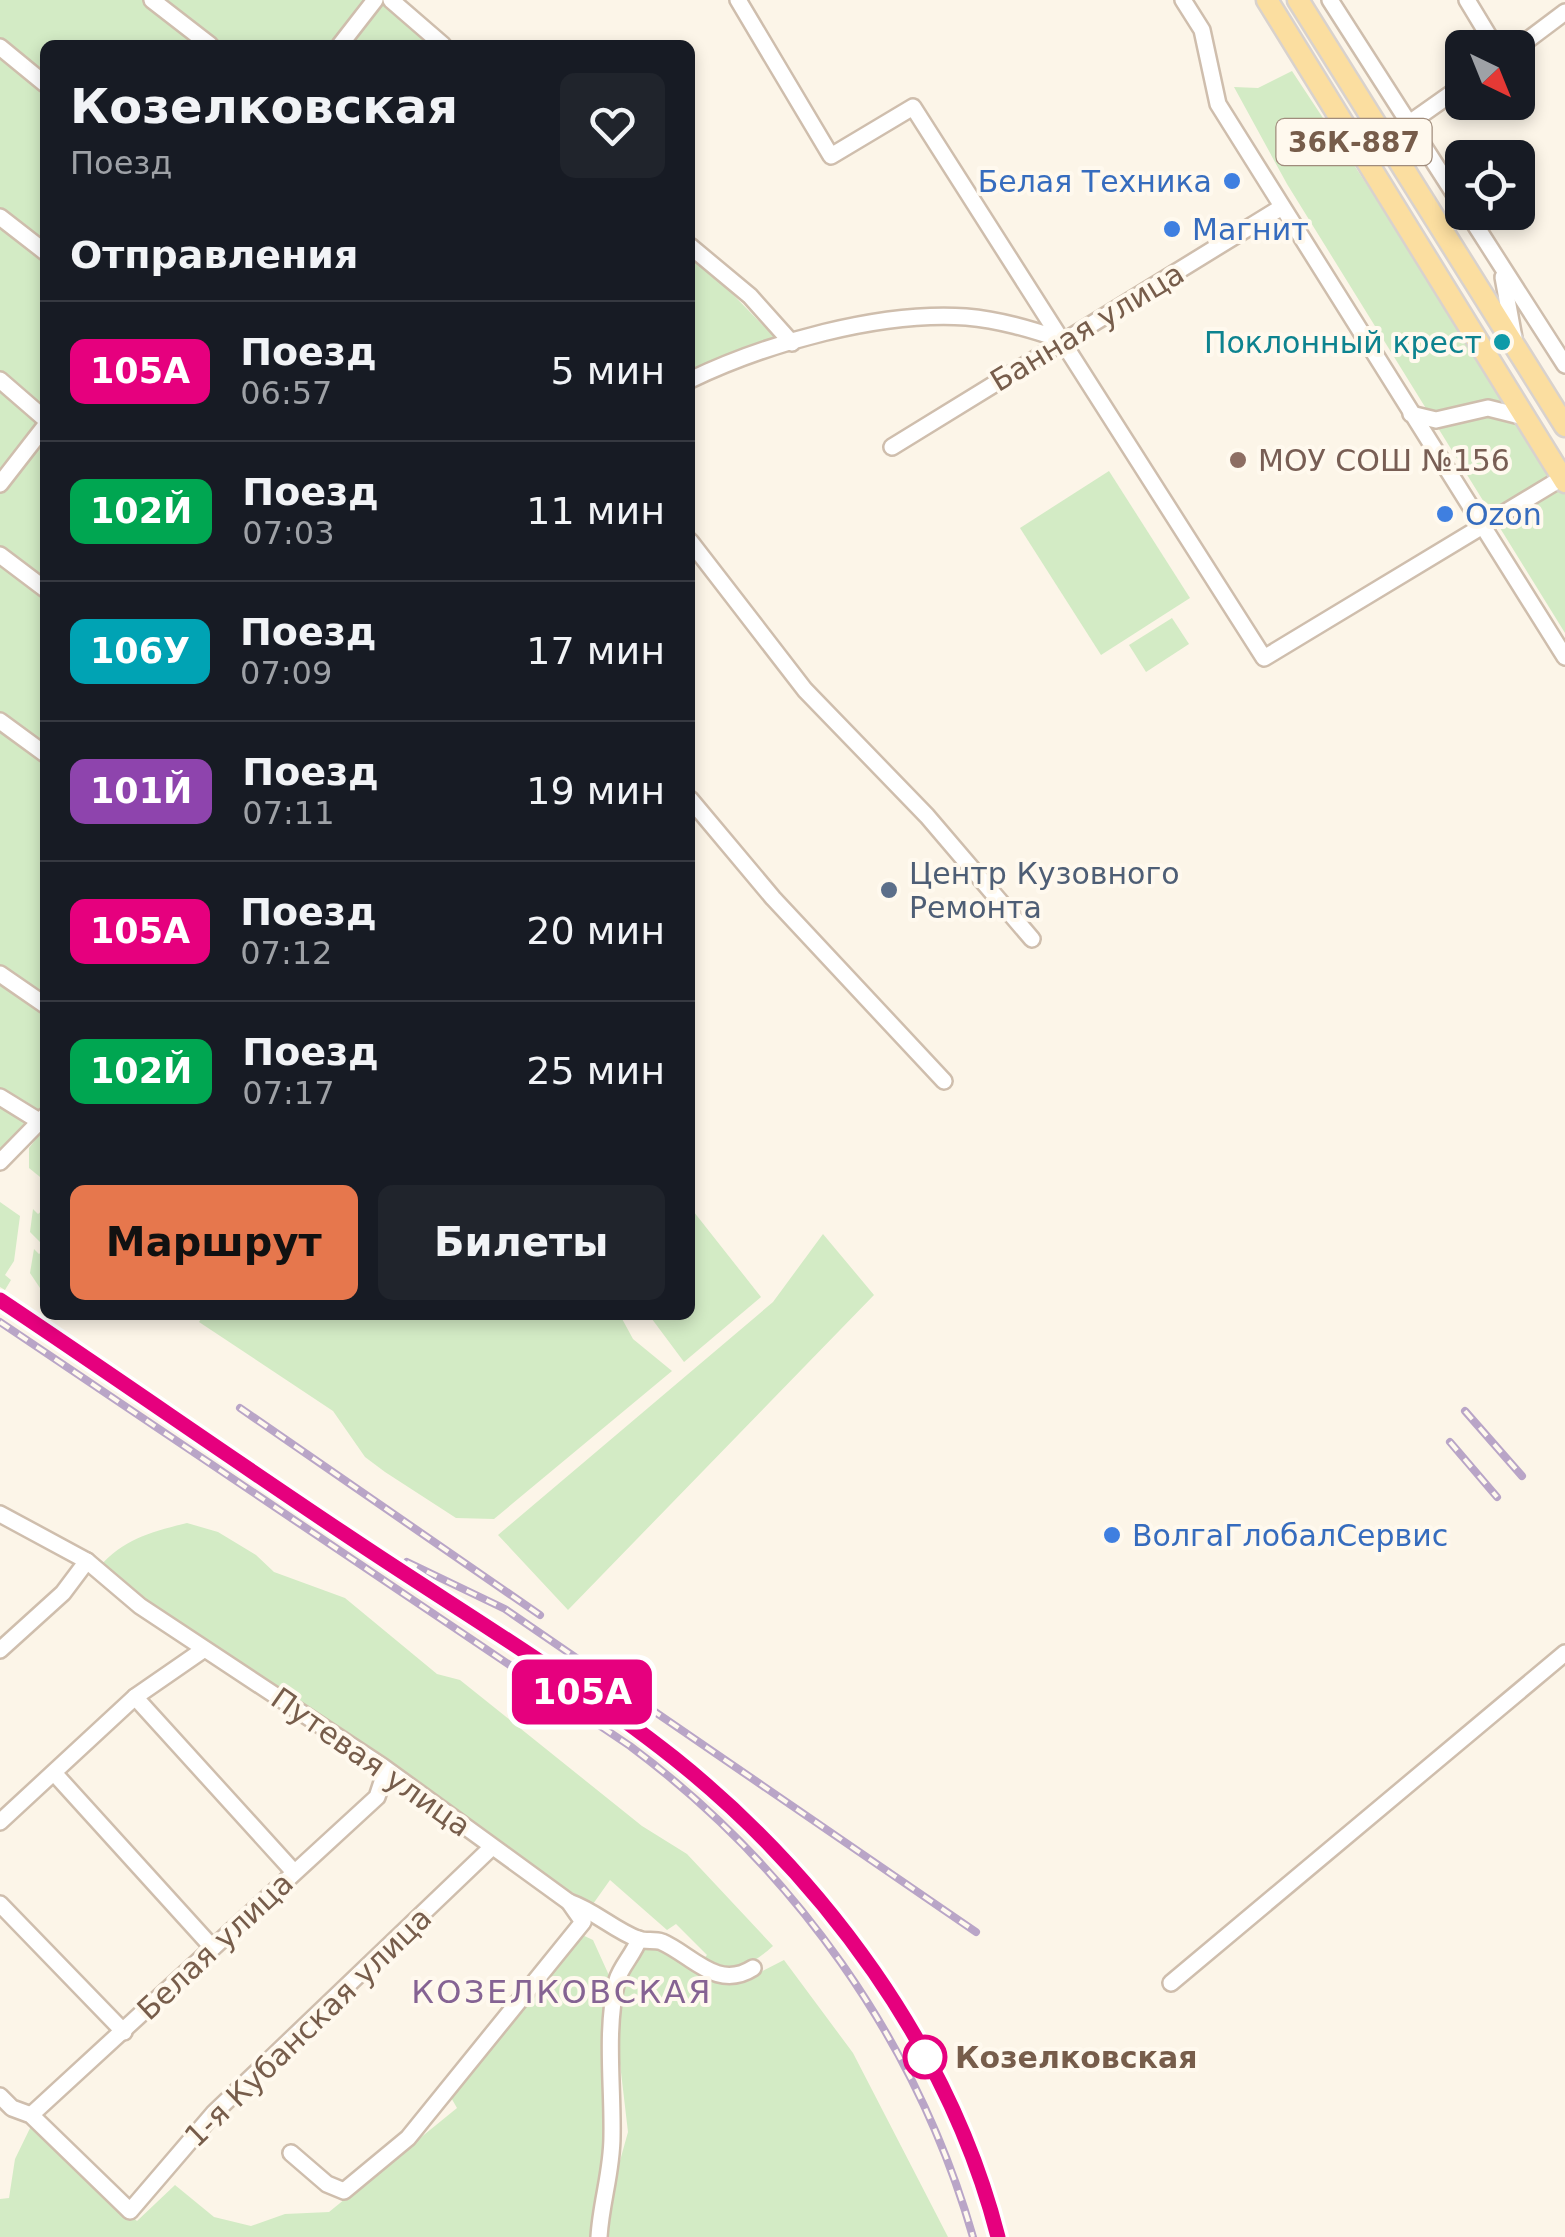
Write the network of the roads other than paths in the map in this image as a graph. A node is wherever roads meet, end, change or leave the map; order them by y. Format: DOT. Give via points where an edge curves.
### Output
graph roads {
  1 [pos="152,0"];
  2 [pos="374,0"];
  3 [pos="391,0"];
  4 [pos="738,0"];
  5 [pos="1183,0"];
  6 [pos="1267,0"];
  7 [pos="1298,0"];
  8 [pos="1320,0"];
  9 [pos="1330,0"];
  10 [pos="1467,0"];
  11 [pos="1565,12"];
  12 [pos="1340,15"];
  13 [pos="1485,30"];
  14 [pos="1535,34"];
  15 [pos="204,40"];
  16 [pos="344,40"];
  17 [pos="436,40"];
  18 [pos="0,47"];
  19 [pos="40,80"];
  20 [pos="1445,98"];
  21 [pos="1411,122"];
  22 [pos="1445,178"];
  23 [pos="1282,207"];
  24 [pos="0,217"];
  25 [pos="1477,230"];
  26 [pos="40,248"];
  27 [pos="695,250"];
  28 [pos="1501,268"];
  29 [pos="1062,340"];
  30 [pos="792,343"];
  31 [pos="1516,346"];
  32 [pos="1565,365"];
  33 [pos="695,378"];
  34 [pos="0,380"];
  35 [pos="1411,414"];
  36 [pos="40,417"];
  37 [pos="1524,417"];
  38 [pos="1565,426"];
  39 [pos="40,429"];
  40 [pos="892,447"];
  41 [pos="1564,478"];
  42 [pos="0,484"];
  43 [pos="1482,528"];
  44 [pos="695,547"];
  45 [pos="0,555"];
  46 [pos="40,585"];
  47 [pos="1565,657"];
  48 [pos="0,721"];
  49 [pos="40,750"];
  50 [pos="695,804"];
  51 [pos="1032,939"];
  52 [pos="0,974"];
  53 [pos="40,1002"];
  54 [pos="944,1081"];
  55 [pos="0,1097"];
  56 [pos="40,1118"];
  57 [pos="40,1121"];
  58 [pos="0,1162"];
  59 [pos="0,1514"];
  60 [pos="87,1561"];
  61 [pos="0,1650"];
  62 [pos="203,1650"];
  63 [pos="1565,1653"];
  64 [pos="134,1697"];
  65 [pos="386,1770"];
  66 [pos="55,1774"];
  67 [pos="0,1822"];
  68 [pos="491,1848"];
  69 [pos="294,1872"];
  70 [pos="569,1902"];
  71 [pos="0,1904"];
  72 [pos="639,1939"];
  73 [pos="212,1947"];
  74 [pos="752,1968"];
  75 [pos="1171,1983"];
  76 [pos="124,2032"];
  77 [pos="0,2096"];
  78 [pos="31,2115"];
  79 [pos="291,2153"];
  80 [pos="599,2237"];
  1 -- 15 [label="street"];
  2 -- 16 [label="street"];
  3 -- 17 [label="street"];
  4 -- 29 [label="street" via="831,156 913,107"];
  5 -- 23 [label="street" via="1202,30 1218,104"];
  6 -- 37 [label="main road, 36К-887"];
  7 -- 31 [label="main road, 36К-887"];
  8 -- 12 [label="street"];
  9 -- 12 [label="street"];
  10 -- 13 [label="street"];
  11 -- 14 [label="street"];
  12 -- 21 [label="street"];
  18 -- 19 [label="street"];
  20 -- 21 [label="street"];
  21 -- 22 [label="street"];
  23 -- 29 [label="street, Банная улица"];
  23 -- 35 [label="street"];
  24 -- 26 [label="street"];
  25 -- 28 [label="street"];
  27 -- 30 [label="street"];
  28 -- 31 [label="street"];
  28 -- 32 [label="street"];
  29 -- 30 [label="street" via="964,317 894,320"];
  29 -- 40 [label="street, Банная улица"];
  29 -- 43 [label="street" via="1264,658"];
  30 -- 33 [label="street"];
  31 -- 38 [label="main road, 36К-887"];
  34 -- 36 [label="street"];
  35 -- 37 [label="street" via="1436,420 1488,408"];
  35 -- 43 [label="street"];
  37 -- 41 [label="main road, 36К-887"];
  39 -- 42 [label="street"];
  41 -- 43 [label="street"];
  43 -- 47 [label="street"];
  44 -- 51 [label="street" via="805,690 927,816"];
  45 -- 46 [label="street"];
  48 -- 49 [label="street"];
  50 -- 54 [label="street"];
  52 -- 53 [label="street"];
  55 -- 56 [label="street"];
  57 -- 58 [label="street"];
  59 -- 60 [label="street, Путевая улица"];
  60 -- 61 [label="street" via="64,1592"];
  60 -- 62 [label="street, Путевая улица"];
  62 -- 64 [label="street"];
  62 -- 65 [label="street, Путевая улица"];
  63 -- 75 [label="street"];
  64 -- 66 [label="street"];
  64 -- 69 [label="street"];
  65 -- 68 [label="street, Путевая улица"];
  65 -- 69 [label="street, Белая улица" via="376,1797"];
  66 -- 67 [label="street"];
  66 -- 73 [label="street"];
  68 -- 70 [label="street, Путевая улица"];
  68 -- 78 [label="street, 1-я Кубанская улица" via="214,2113 130,2211"];
  69 -- 73 [label="street, Белая улица"];
  70 -- 72 [label="street, Путевая улица"];
  70 -- 79 [label="street" via="582,1922 408,2138 344,2190"];
  71 -- 76 [label="street"];
  72 -- 74 [label="street, Путевая улица" via="659,1941 705,1972 741,1976"];
  72 -- 80 [label="street" via="618,1974 610,2023 610,2182"];
  73 -- 76 [label="street, Белая улица"];
  76 -- 78 [label="street, Белая улица"];
  77 -- 78 [label="street"];
}
